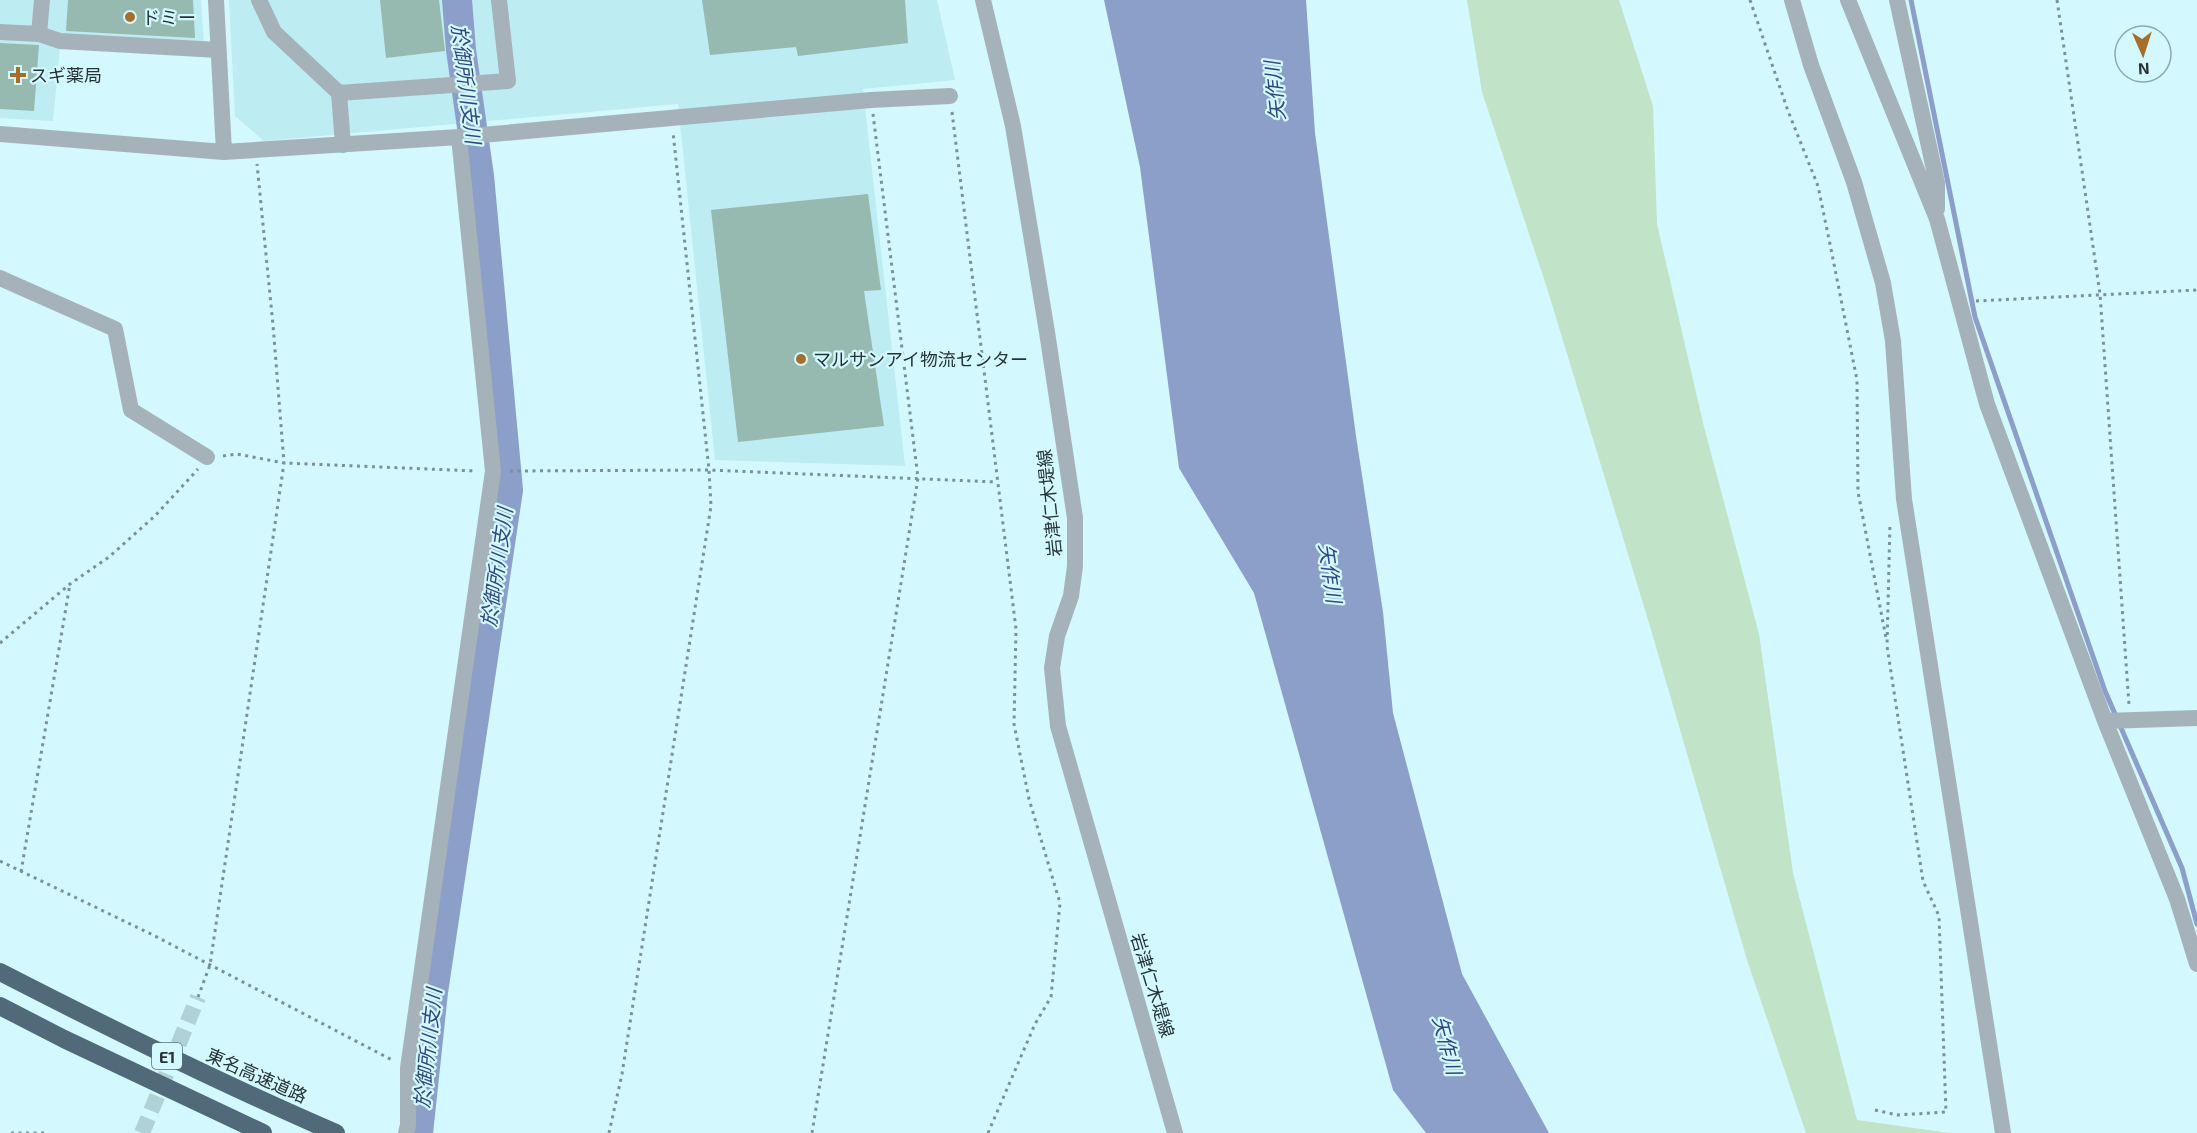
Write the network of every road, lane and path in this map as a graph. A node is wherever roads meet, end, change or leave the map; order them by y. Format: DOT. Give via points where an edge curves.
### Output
graph roads {
  1 [pos="42,0"];
  2 [pos="216,0"];
  3 [pos="259,0"];
  4 [pos="499,0"];
  5 [pos="982,0"];
  6 [pos="1750,0"];
  7 [pos="1792,0"];
  8 [pos="1848,0"];
  9 [pos="1897,0"];
  10 [pos="2057,0"];
  11 [pos="0,32"];
  12 [pos="39,34"];
  13 [pos="218,51"];
  14 [pos="339,93"];
  15 [pos="950,96"];
  16 [pos="871,100"];
  17 [pos="672,118"];
  18 [pos="0,134"];
  19 [pos="459,137"];
  20 [pos="343,145"];
  21 [pos="256,151"];
  22 [pos="224,152"];
  23 [pos="1937,219"];
  24 [pos="0,278"];
  25 [pos="2197,290"];
  26 [pos="2100,294"];
  27 [pos="1959,302"];
  28 [pos="207,457"];
  29 [pos="284,463"];
  30 [pos="709,470"];
  31 [pos="493,471"];
  32 [pos="918,478"];
  33 [pos="997,482"];
  34 [pos="1890,522"];
  35 [pos="70,584"];
  36 [pos="0,644"];
  37 [pos="1887,646"];
  38 [pos="2197,717"];
  39 [pos="2130,720"];
  40 [pos="2105,721"];
  41 [pos="0,861"];
  42 [pos="21,872"];
  43 [pos="2197,964"];
  44 [pos="210,965"];
  45 [pos="0,972"];
  46 [pos="198,997"];
  47 [pos="0,1006"];
  48 [pos="408,1068"];
  49 [pos="1875,1110"];
  50 [pos="11,1133"];
  51 [pos="48,1133"];
  52 [pos="263,1133"];
  53 [pos="336,1133"];
  54 [pos="406,1133"];
  55 [pos="609,1133"];
  56 [pos="812,1133"];
  57 [pos="988,1133"];
  58 [pos="1175,1133"];
  59 [pos="2002,1133"];
  1 -- 12 [label="street"];
  2 -- 13 [label="street"];
  3 -- 14 [label="street" via="274,32"];
  4 -- 14 [label="street" via="508,81"];
  5 -- 58 [label="street, 岩津仁木堤線" via="1013,126 1075,518 1071,596 1057,636 1052,668 1058,726"];
  6 -- 37 [label="path" via="1818,186 1857,380 1858,492"];
  7 -- 59 [label="street" via="1854,182 1883,283 1893,341 1904,499"];
  8 -- 23 [label="street"];
  9 -- 23 [label="street" via="1937,183"];
  10 -- 26 [label="path"];
  11 -- 12 [label="street"];
  12 -- 13 [label="street" via="60,41"];
  13 -- 22 [label="street"];
  14 -- 20 [label="street"];
  15 -- 16 [label="street"];
  15 -- 33 [label="path"];
  16 -- 17 [label="street"];
  16 -- 32 [label="path"];
  17 -- 19 [label="street"];
  17 -- 30 [label="path"];
  18 -- 22 [label="street"];
  19 -- 20 [label="street"];
  19 -- 31 [label="street"];
  20 -- 21 [label="street"];
  21 -- 22 [label="street"];
  21 -- 29 [label="path"];
  23 -- 27 [label="street"];
  24 -- 28 [label="street" via="115,329 131,410"];
  25 -- 26 [label="path"];
  26 -- 27 [label="path"];
  26 -- 39 [label="path"];
  27 -- 40 [label="street" via="1987,404"];
  28 -- 29 [label="path" via="237,454"];
  28 -- 35 [label="path" via="155,516 109,557"];
  29 -- 31 [label="path"];
  29 -- 44 [label="path"];
  30 -- 31 [label="path"];
  30 -- 32 [label="path"];
  30 -- 55 [label="path" via="711,506 622,1074"];
  31 -- 48 [label="street"];
  32 -- 33 [label="path"];
  32 -- 56 [label="path"];
  33 -- 57 [label="path" via="1016,629 1014,724 1029,799 1060,903 1051,997 1035,1024"];
  34 -- 37 [label="path"];
  35 -- 36 [label="path"];
  35 -- 42 [label="path"];
  37 -- 49 [label="path" via="1923,881 1939,916 1947,1112 1897,1115"];
  38 -- 39 [label="street"];
  39 -- 40 [label="street"];
  40 -- 43 [label="street" via="2177,899"];
  41 -- 42 [label="path"];
  42 -- 44 [label="path"];
  44 -- 46 [label="path"];
  44 -- 48 [label="path"];
  45 -- 53 [label="highway, 東名高速道路 / E1" via="249,1095"];
  47 -- 52 [label="highway, E1"];
  48 -- 54 [label="street"];
  50 -- 51 [label="path"];
}
